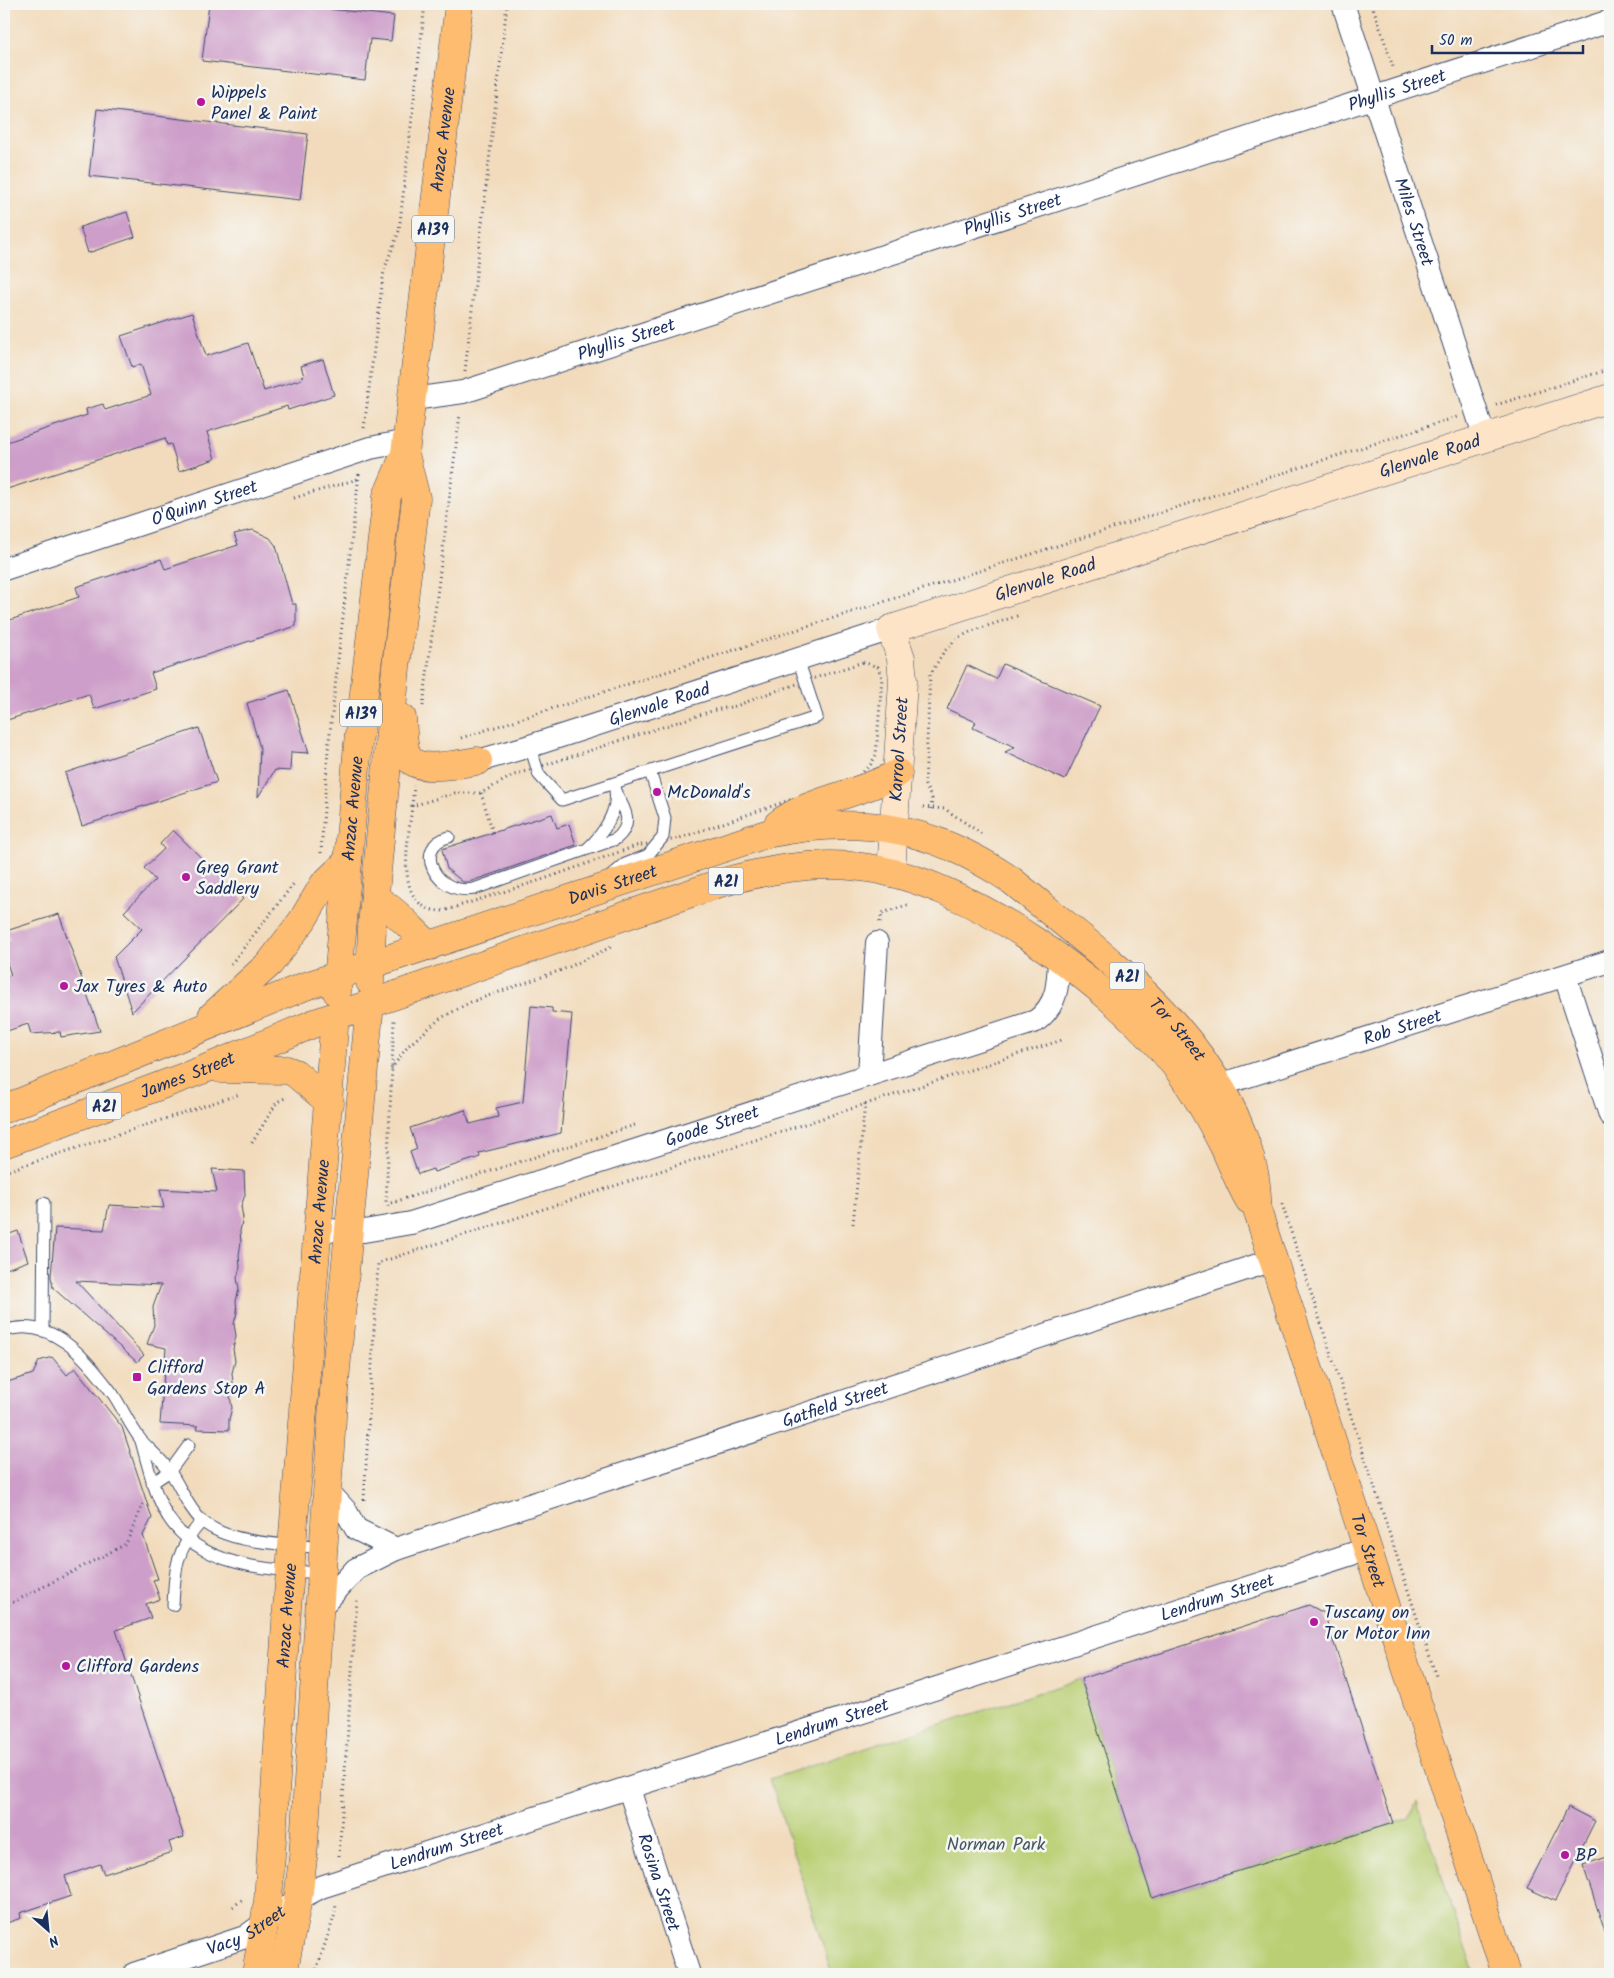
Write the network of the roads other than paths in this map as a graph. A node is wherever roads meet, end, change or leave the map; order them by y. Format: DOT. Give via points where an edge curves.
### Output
graph roads {
  1 [pos="460,4"];
  2 [pos="1343,4"];
  3 [pos="1610,22"];
  4 [pos="1373,98"];
  5 [pos="1610,398"];
  6 [pos="413,400"];
  7 [pos="1485,438"];
  8 [pos="406,447"];
  9 [pos="4,569"];
  10 [pos="891,628"];
  11 [pos="798,659"];
  12 [pos="396,667"];
  13 [pos="530,746"];
  14 [pos="478,761"];
  15 [pos="650,772"];
  16 [pos="898,773"];
  17 [pos="615,788"];
  18 [pos="894,829"];
  19 [pos="766,834"];
  20 [pos="448,837"];
  21 [pos="584,851"];
  22 [pos="348,861"];
  23 [pos="891,873"];
  24 [pos="596,889"];
  25 [pos="374,898"];
  26 [pos="877,943"];
  27 [pos="430,946"];
  28 [pos="1058,959"];
  29 [pos="1610,961"];
  30 [pos="370,966"];
  31 [pos="337,976"];
  32 [pos="1565,976"];
  33 [pos="370,1003"];
  34 [pos="335,1016"];
  35 [pos="196,1030"];
  36 [pos="205,1069"];
  37 [pos="868,1075"];
  38 [pos="1206,1090"];
  39 [pos="330,1103"];
  40 [pos="4,1109"];
  41 [pos="1610,1115"];
  42 [pos="4,1144"];
  43 [pos="44,1203"];
  44 [pos="318,1230"];
  45 [pos="348,1231"];
  46 [pos="1273,1260"];
  47 [pos="43,1329"];
  48 [pos="4,1331"];
  49 [pos="140,1439"];
  50 [pos="189,1445"];
  51 [pos="170,1470"];
  52 [pos="152,1483"];
  53 [pos="327,1490"];
  54 [pos="202,1521"];
  55 [pos="187,1538"];
  56 [pos="293,1544"];
  57 [pos="396,1549"];
  58 [pos="1367,1549"];
  59 [pos="322,1560"];
  60 [pos="291,1571"];
  61 [pos="173,1605"];
  62 [pos="320,1608"];
  63 [pos="629,1789"];
  64 [pos="298,1899"];
  65 [pos="266,1924"];
  66 [pos="134,1974"];
  67 [pos="256,1974"];
  68 [pos="283,1974"];
  69 [pos="688,1974"];
  70 [pos="1506,1974"];
  1 -- 6 [label="main road, Anzac Avenue / A139"];
  2 -- 4 [label="street, Miles Street"];
  3 -- 4 [label="street, Phyllis Street"];
  4 -- 6 [label="street, Phyllis Street" via="462,392"];
  4 -- 7 [label="street, Miles Street"];
  5 -- 7 [label="street, Glenvale Road"];
  6 -- 8 [label="main road, Anzac Avenue / A139"];
  7 -- 10 [label="street, Glenvale Road"];
  8 -- 9 [label="street, O'Quinn Street" via="362,451"];
  8 -- 12 [label="main road, Anzac Avenue / A139" via="416,498"];
  8 -- 22 [label="main road, Anzac Avenue / A139" via="387,496"];
  10 -- 11 [label="street, Glenvale Road"];
  10 -- 16 [label="street, Karrool Street" via="901,658 903,681"];
  11 -- 13 [label="street, Glenvale Road"];
  11 -- 15 [label="lane" via="817,717"];
  12 -- 14 [label="main road" via="406,754 416,764 433,767"];
  12 -- 25 [label="main road, Anzac Avenue / A139"];
  13 -- 14 [label="street, Glenvale Road"];
  13 -- 17 [label="lane" via="539,775 562,800"];
  15 -- 17 [label="lane"];
  15 -- 24 [label="lane" via="665,818 661,841 648,855 625,864"];
  16 -- 18 [label="street, Karrool Street"];
  16 -- 19 [label="main road" via="881,783 791,814"];
  17 -- 21 [label="lane" via="611,816"];
  17 -- 21 [label="lane" via="628,813 627,827 616,840"];
  18 -- 19 [label="main road, Davis Street / A21" via="837,824"];
  18 -- 23 [label="street, Karrool Street"];
  18 -- 38 [label="main road, Tor Street / A21" via="928,836 965,852 1011,880 1148,995 1180,1029"];
  19 -- 24 [label="main road, Davis Street / A21"];
  20 -- 21 [label="lane" via="434,846 430,860 442,881 462,891"];
  22 -- 31 [label="main road, Anzac Avenue / A139"];
  22 -- 35 [label="main road" via="324,884 302,922 270,963"];
  23 -- 28 [label="main road, Tor Street / A21" via="936,886 960,898 1028,937"];
  23 -- 33 [label="main road, Davis Street / A21" via="831,865 770,870 711,886"];
  24 -- 27 [label="main road, Davis Street / A21"];
  25 -- 27 [label="main road" via="393,909"];
  25 -- 30 [label="main road, Anzac Avenue / A139"];
  26 -- 37 [label="street"];
  27 -- 30 [label="main road, Davis Street / A21"];
  28 -- 37 [label="street, Goode Street" via="1056,995 1046,1013 1036,1021"];
  28 -- 38 [label="main road, Tor Street / A21" via="1129,1015"];
  29 -- 32 [label="street, Rob Street"];
  30 -- 31 [label="main road, Davis Street / A21"];
  30 -- 33 [label="main road, Anzac Avenue / A139"];
  31 -- 34 [label="main road, Anzac Avenue / A139"];
  31 -- 35 [label="main road, James Street / A21"];
  32 -- 38 [label="street, Rob Street"];
  32 -- 41 [label="street"];
  33 -- 34 [label="main road, James Street / A21"];
  33 -- 45 [label="main road, Anzac Avenue"];
  34 -- 36 [label="main road, James Street / A21"];
  34 -- 39 [label="main road, Anzac Avenue"];
  35 -- 40 [label="main road, James Street / A21"];
  36 -- 39 [label="main road" via="287,1070"];
  36 -- 42 [label="main road, James Street / A21"];
  37 -- 45 [label="street, Goode Street" via="411,1223 380,1230"];
  38 -- 46 [label="main road, Tor Street / A21" via="1213,1124 1237,1180 1258,1214"];
  39 -- 44 [label="main road, Anzac Avenue"];
  43 -- 47 [label="lane"];
  44 -- 45 [label="street, Goode Street"];
  44 -- 56 [label="main road, Anzac Avenue"];
  45 -- 53 [label="main road, Anzac Avenue"];
  46 -- 57 [label="street, Gatfield Street"];
  46 -- 58 [label="main road, Tor Street / A21"];
  47 -- 48 [label="lane" via="17,1327"];
  47 -- 49 [label="lane" via="71,1345 113,1394"];
  49 -- 51 [label="lane"];
  49 -- 52 [label="lane"];
  50 -- 51 [label="lane"];
  51 -- 52 [label="lane"];
  51 -- 54 [label="lane" via="181,1494"];
  52 -- 55 [label="lane" via="168,1517"];
  53 -- 57 [label="street" via="346,1511 356,1529"];
  53 -- 59 [label="main road, Anzac Avenue"];
  54 -- 55 [label="lane"];
  54 -- 56 [label="lane" via="231,1536"];
  55 -- 60 [label="lane" via="217,1556 246,1565"];
  55 -- 61 [label="lane" via="175,1567"];
  56 -- 59 [label="lane"];
  56 -- 60 [label="main road, Anzac Avenue"];
  57 -- 62 [label="street, Gatfield Street" via="356,1569"];
  58 -- 63 [label="street, Lendrum Street"];
  58 -- 70 [label="main road, Tor Street / A21"];
  59 -- 60 [label="lane"];
  59 -- 62 [label="main road, Anzac Avenue"];
  60 -- 65 [label="main road, Anzac Avenue"];
  62 -- 64 [label="main road, Anzac Avenue"];
  63 -- 64 [label="street, Lendrum Street" via="385,1865 314,1890"];
  63 -- 69 [label="street, Rosina Street"];
  64 -- 65 [label="street, Vacy Street"];
  64 -- 68 [label="main road, Anzac Avenue"];
  65 -- 66 [label="street, Vacy Street" via="235,1942"];
  65 -- 67 [label="main road, Anzac Avenue"];
}
